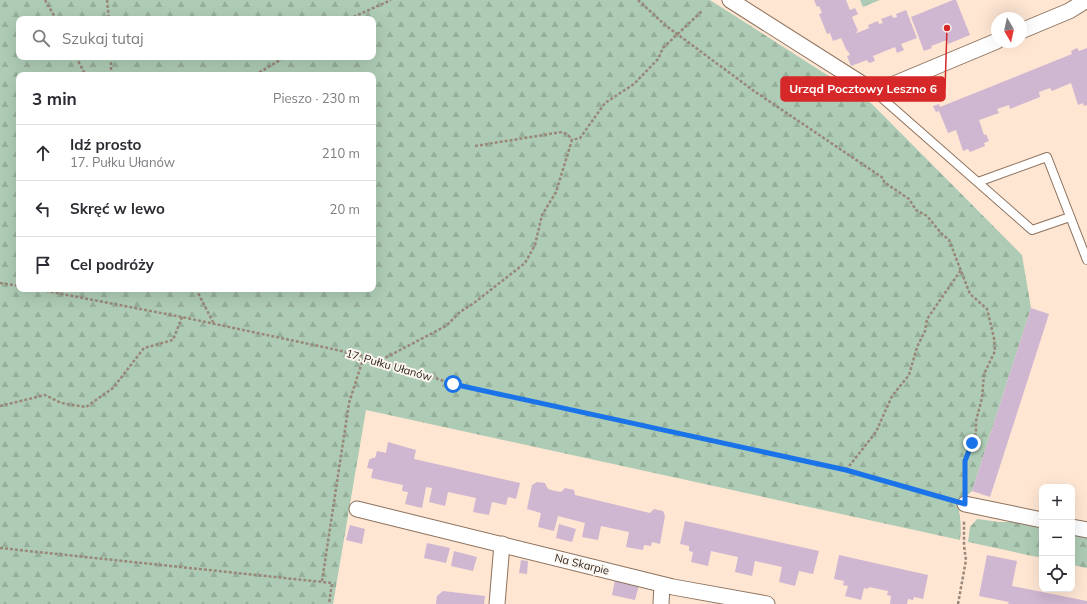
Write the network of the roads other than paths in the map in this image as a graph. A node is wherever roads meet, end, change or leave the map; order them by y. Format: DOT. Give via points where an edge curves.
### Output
graph roads {
  1 [pos="730,0"];
  2 [pos="1087,0"];
  3 [pos="1027,28"];
  4 [pos="991,44"];
  5 [pos="875,92"];
  6 [pos="978,182"];
  7 [pos="1070,217"];
  8 [pos="1087,260"];
  9 [pos="965,504"];
  10 [pos="356,509"];
  11 [pos="1039,519"];
  12 [pos="1075,527"];
  13 [pos="1087,530"];
  14 [pos="502,544"];
  15 [pos="662,585"];
  16 [pos="497,604"];
  17 [pos="661,604"];
  18 [pos="767,604"];
  1 -- 5 [label="street"];
  2 -- 3 [label="street" via="1069,11"];
  4 -- 5 [label="street"];
  5 -- 6 [label="lane"];
  6 -- 7 [label="lane" via="1032,230"];
  6 -- 7 [label="lane" via="1047,157"];
  7 -- 8 [label="lane"];
  9 -- 11 [label="street"];
  10 -- 14 [label="street, Na Skarpie"];
  12 -- 13 [label="street"];
  14 -- 15 [label="street, Na Skarpie"];
  14 -- 16 [label="street"];
  15 -- 17 [label="street"];
  15 -- 18 [label="street, Na Skarpie"];
}
